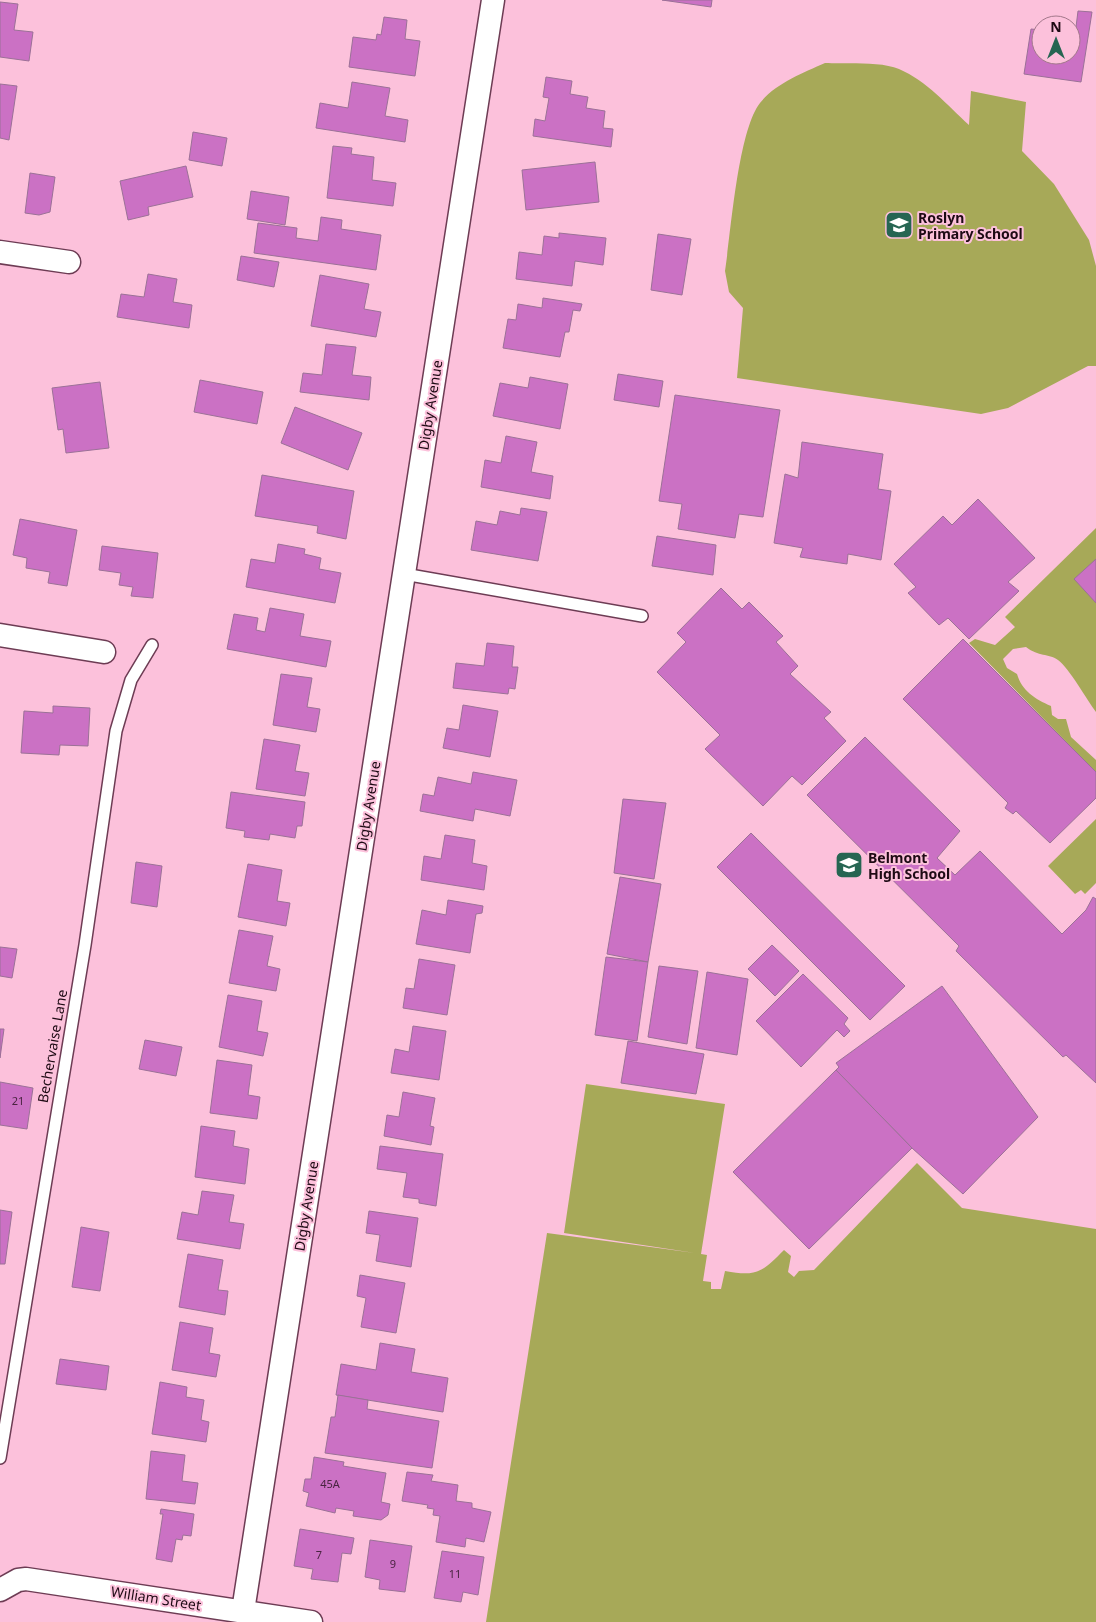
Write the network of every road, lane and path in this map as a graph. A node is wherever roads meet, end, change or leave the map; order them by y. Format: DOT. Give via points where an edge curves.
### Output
graph roads {
  1 [pos="493,0"];
  2 [pos="0,252"];
  3 [pos="69,262"];
  4 [pos="404,574"];
  5 [pos="642,616"];
  6 [pos="0,635"];
  7 [pos="152,645"];
  8 [pos="104,652"];
  9 [pos="0,1458"];
  10 [pos="1,1586"];
  11 [pos="242,1611"];
  12 [pos="311,1622"];
  1 -- 4 [label="street, Digby Avenue"];
  2 -- 3 [label="street"];
  4 -- 5 [label="lane"];
  4 -- 11 [label="street, Digby Avenue"];
  6 -- 8 [label="street"];
  7 -- 9 [label="lane, Bechervaise Lane" via="131,680 116,731 85,945"];
  10 -- 11 [label="street, William Street" via="30,1579"];
  11 -- 12 [label="street, William Street"];
}
